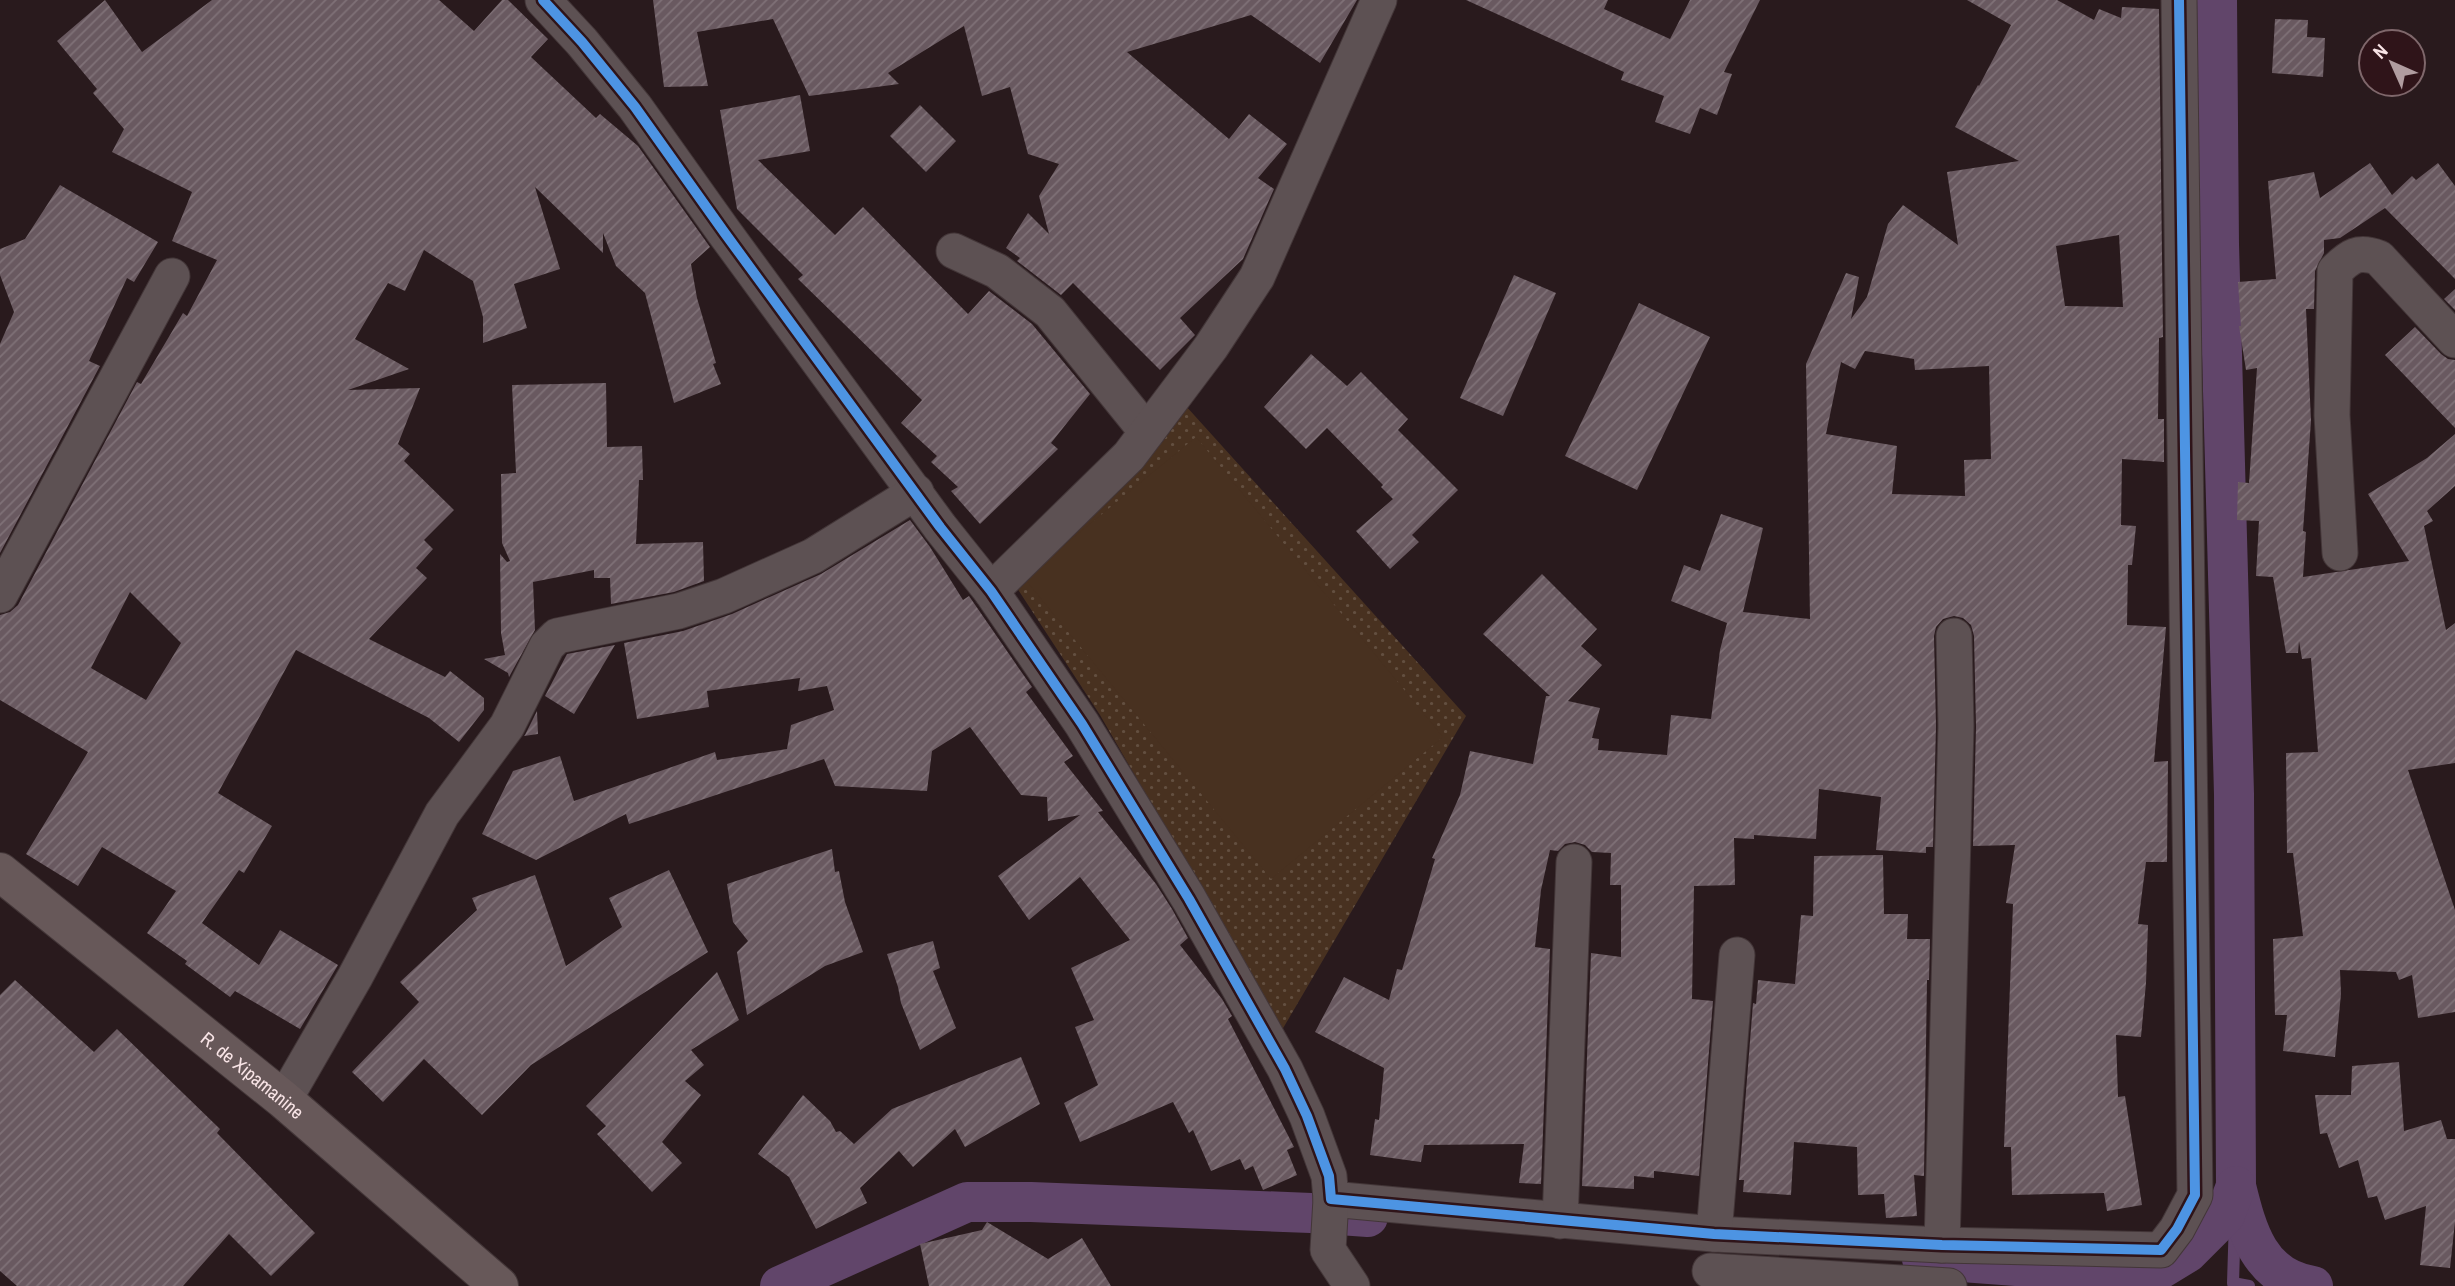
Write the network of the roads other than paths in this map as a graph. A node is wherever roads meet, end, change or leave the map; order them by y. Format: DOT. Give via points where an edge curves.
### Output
graph roads {
  1 [pos="543,0"];
  2 [pos="1379,0"];
  3 [pos="2179,0"];
  4 [pos="954,251"];
  5 [pos="172,276"];
  6 [pos="2455,340"];
  7 [pos="1147,432"];
  8 [pos="916,492"];
  9 [pos="2340,553"];
  10 [pos="991,591"];
  11 [pos="0,596"];
  12 [pos="1954,636"];
  13 [pos="1574,862"];
  14 [pos="0,872"];
  15 [pos="1737,955"];
  16 [pos="284,1100"];
  17 [pos="1331,1199"];
  18 [pos="1560,1221"];
  19 [pos="1714,1234"];
  20 [pos="1942,1245"];
  21 [pos="1710,1271"];
  22 [pos="499,1286"];
  23 [pos="1352,1286"];
  24 [pos="1949,1286"];
  1 -- 8 [label="street" via="635,107"];
  2 -- 7 [label="street" via="1257,277"];
  3 -- 20 [label="street" via="2195,1195 2161,1250"];
  4 -- 7 [label="street" via="997,271 1050,312"];
  5 -- 11 [label="street"];
  6 -- 9 [label="street" via="2379,258 2368,254 2348,257 2335,271 2332,415"];
  7 -- 10 [label="street" via="1129,456"];
  8 -- 10 [label="street"];
  8 -- 16 [label="street" via="813,556 724,596 680,611 557,636 547,646 507,726 442,814"];
  10 -- 17 [label="street" via="1082,724 1285,1069 1329,1176"];
  12 -- 20 [label="street" via="1956,726"];
  13 -- 18 [label="street"];
  14 -- 16 [label="street, R. de Xipamanine"];
  15 -- 19 [label="street"];
  16 -- 22 [label="street, R. de Xipamanine"];
  17 -- 18 [label="street"];
  17 -- 23 [label="street" via="1328,1250"];
  18 -- 19 [label="street"];
  19 -- 20 [label="street"];
  21 -- 24 [label="street"];
}
